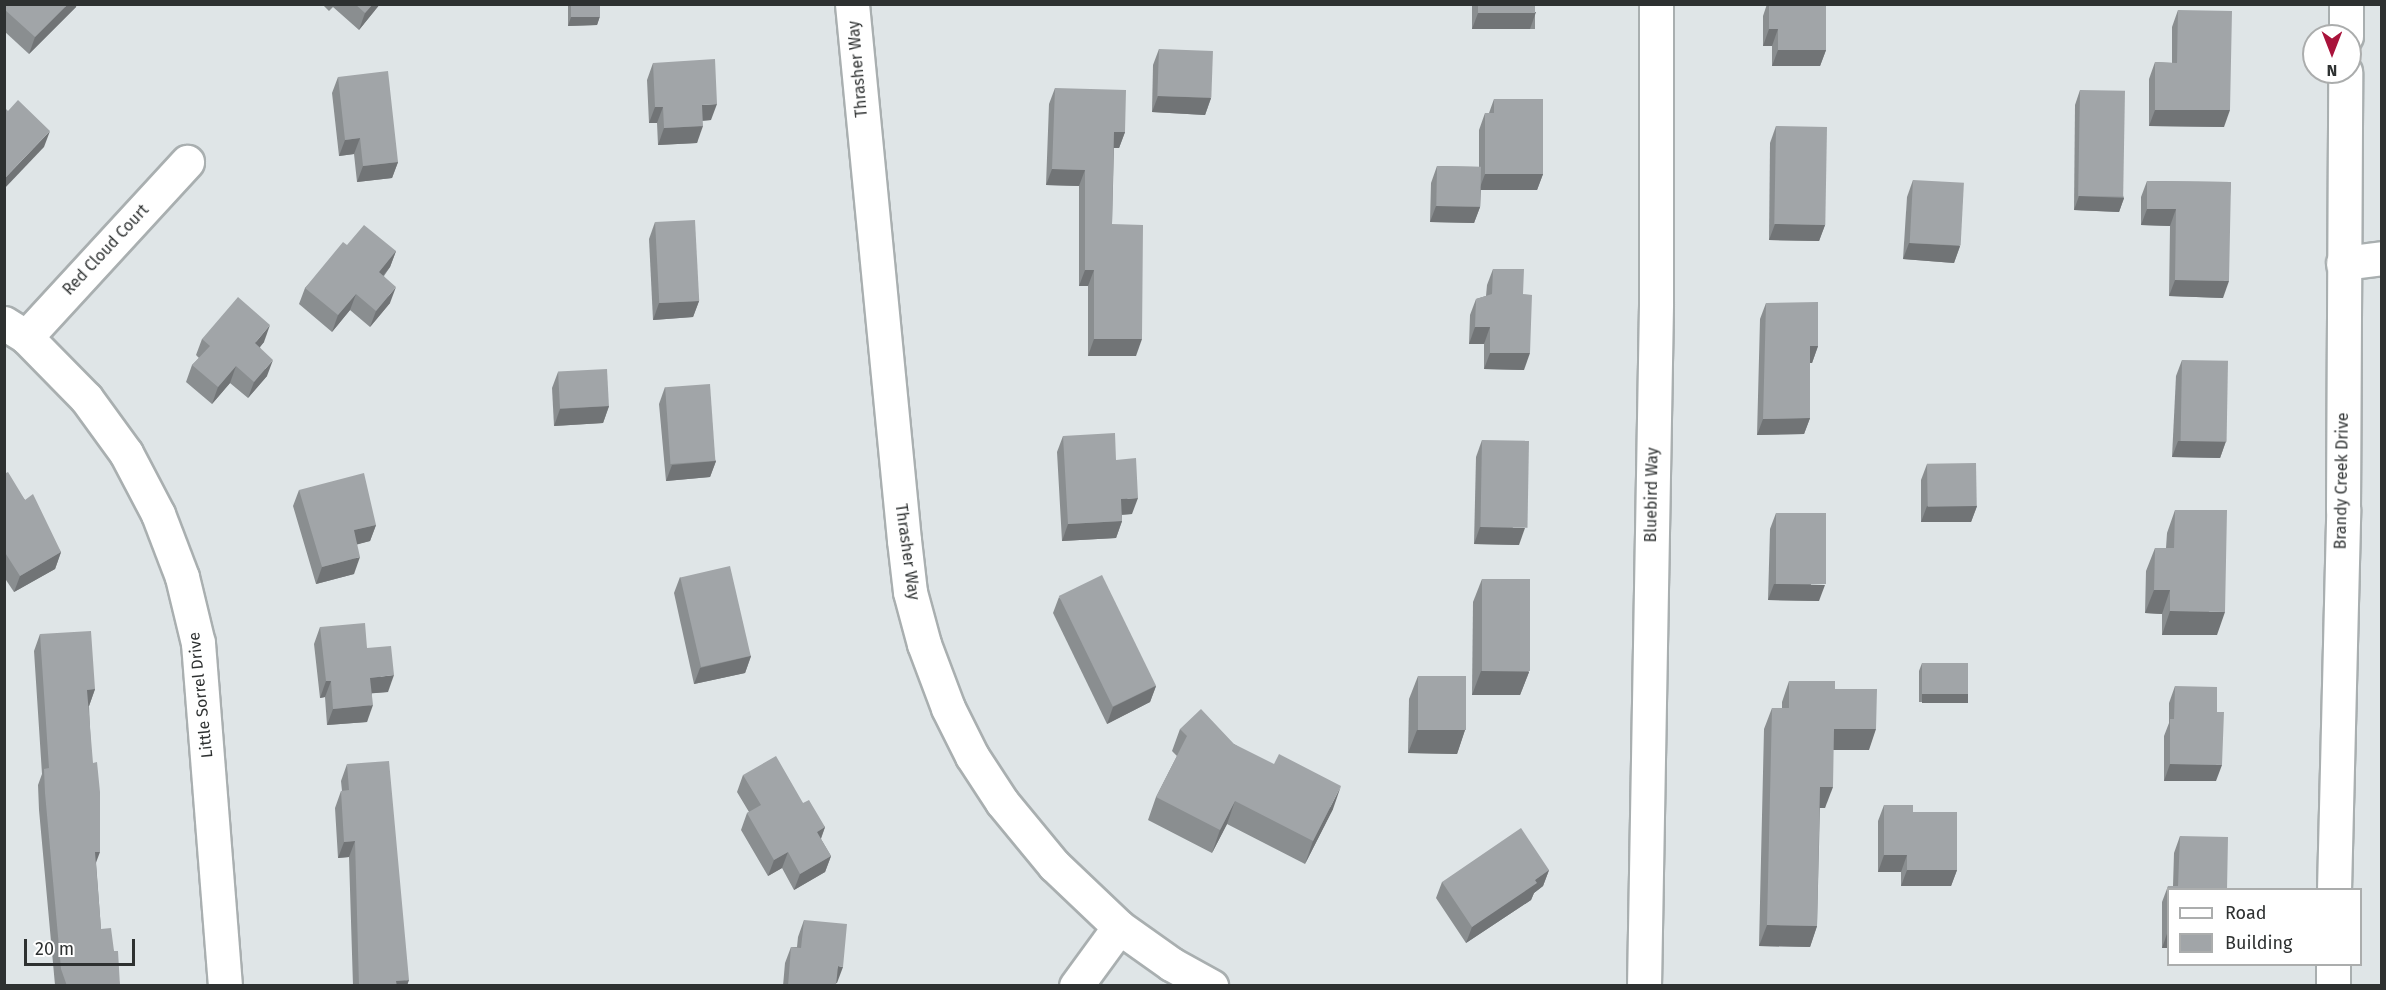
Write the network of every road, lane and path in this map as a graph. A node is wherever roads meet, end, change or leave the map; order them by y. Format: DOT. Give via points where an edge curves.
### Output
graph roads {
  1 [pos="852,4"];
  2 [pos="1656,4"];
  3 [pos="2346,4"];
  4 [pos="2346,24"];
  5 [pos="2345,84"];
  6 [pos="187,162"];
  7 [pos="2382,258"];
  8 [pos="2343,263"];
  9 [pos="15,330"];
  10 [pos="2334,888"];
  11 [pos="1119,927"];
  12 [pos="2333,966"];
  13 [pos="225,986"];
  14 [pos="1076,986"];
  15 [pos="1211,986"];
  16 [pos="1644,986"];
  17 [pos="2333,986"];
  1 -- 11 [label="street, Thrasher Way" via="910,592 924,644 948,708 1002,802 1054,866"];
  2 -- 16 [label="street, Bluebird Way" via="1656,303"];
  3 -- 4 [label="street"];
  5 -- 8 [label="street, Brandy Creek Drive"];
  6 -- 9 [label="street, Red Cloud Court"];
  7 -- 8 [label="street"];
  8 -- 10 [label="street, Brandy Creek Drive" via="2343,509"];
  9 -- 13 [label="street, Little Sorrel Drive" via="86,398 126,453 158,514 182,577 198,643"];
  11 -- 14 [label="street"];
  11 -- 15 [label="street, Thrasher Way" via="1171,964"];
  12 -- 17 [label="street"];
}
